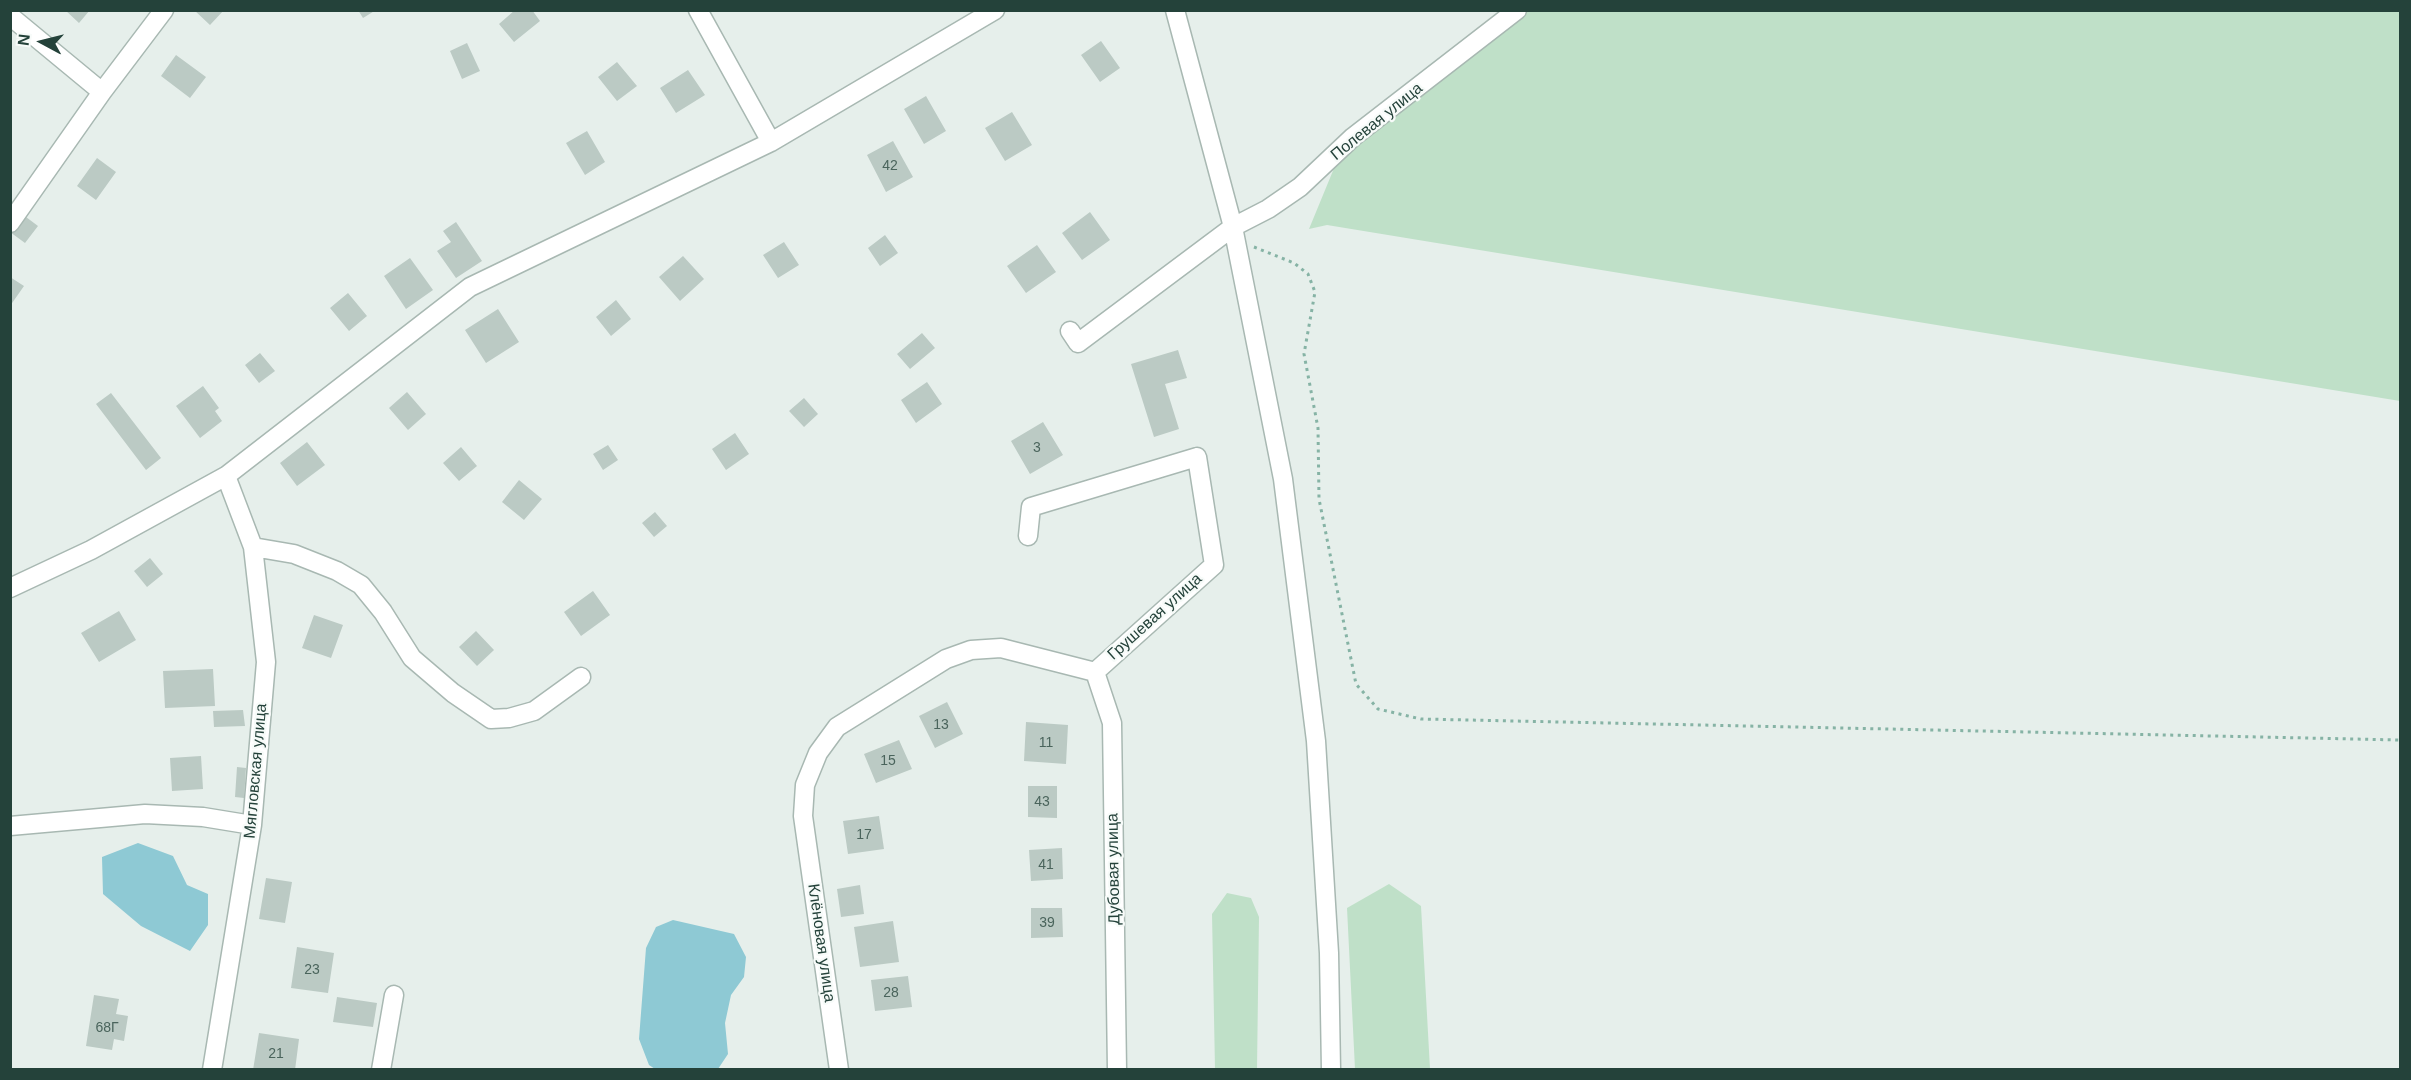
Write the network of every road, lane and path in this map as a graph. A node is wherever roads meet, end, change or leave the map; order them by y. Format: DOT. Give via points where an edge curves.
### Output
graph roads {
  1 [pos="164,10"];
  2 [pos="699,10"];
  3 [pos="995,10"];
  4 [pos="1175,10"];
  5 [pos="1517,10"];
  6 [pos="10,16"];
  7 [pos="102,92"];
  8 [pos="771,142"];
  9 [pos="10,223"];
  10 [pos="1234,233"];
  11 [pos="1070,331"];
  12 [pos="226,476"];
  13 [pos="1028,536"];
  14 [pos="253,547"];
  15 [pos="10,588"];
  16 [pos="1095,672"];
  17 [pos="581,677"];
  18 [pos="2400,740"];
  19 [pos="804,816"];
  20 [pos="252,825"];
  21 [pos="10,826"];
  22 [pos="394,995"];
  23 [pos="212,1070"];
  24 [pos="381,1070"];
  25 [pos="839,1070"];
  26 [pos="1117,1070"];
  27 [pos="1331,1070"];
  1 -- 7 [label="street"];
  2 -- 8 [label="street"];
  3 -- 8 [label="street"];
  4 -- 10 [label="street"];
  5 -- 10 [label="street, Полевая улица" via="1353,137 1300,187"];
  6 -- 7 [label="street"];
  7 -- 9 [label="street"];
  8 -- 12 [label="street" via="470,287"];
  10 -- 11 [label="street, Полевая улица" via="1078,343"];
  10 -- 18 [label="path" via="1294,263 1308,274 1315,292 1304,354 1318,428 1319,499 1356,684 1378,709 1421,719"];
  10 -- 27 [label="street" via="1283,479 1316,741 1329,953"];
  12 -- 14 [label="street, Мягловская улица"];
  12 -- 15 [label="street" via="91,550"];
  13 -- 16 [label="street, Грушевая улица" via="1032,507 1197,457 1214,565"];
  14 -- 17 [label="street" via="294,554 361,585 412,658 491,719 534,711"];
  14 -- 20 [label="street, Мягловская улица" via="266,662"];
  16 -- 19 [label="street, Грушевая улица" via="1001,648 971,650 946,659 837,727 818,753 805,785"];
  16 -- 26 [label="street, Дубовая улица" via="1112,723"];
  19 -- 25 [label="street, Клёновая улица"];
  20 -- 21 [label="street" via="145,814"];
  20 -- 23 [label="street, Мягловская улица"];
  22 -- 24 [label="street"];
}
